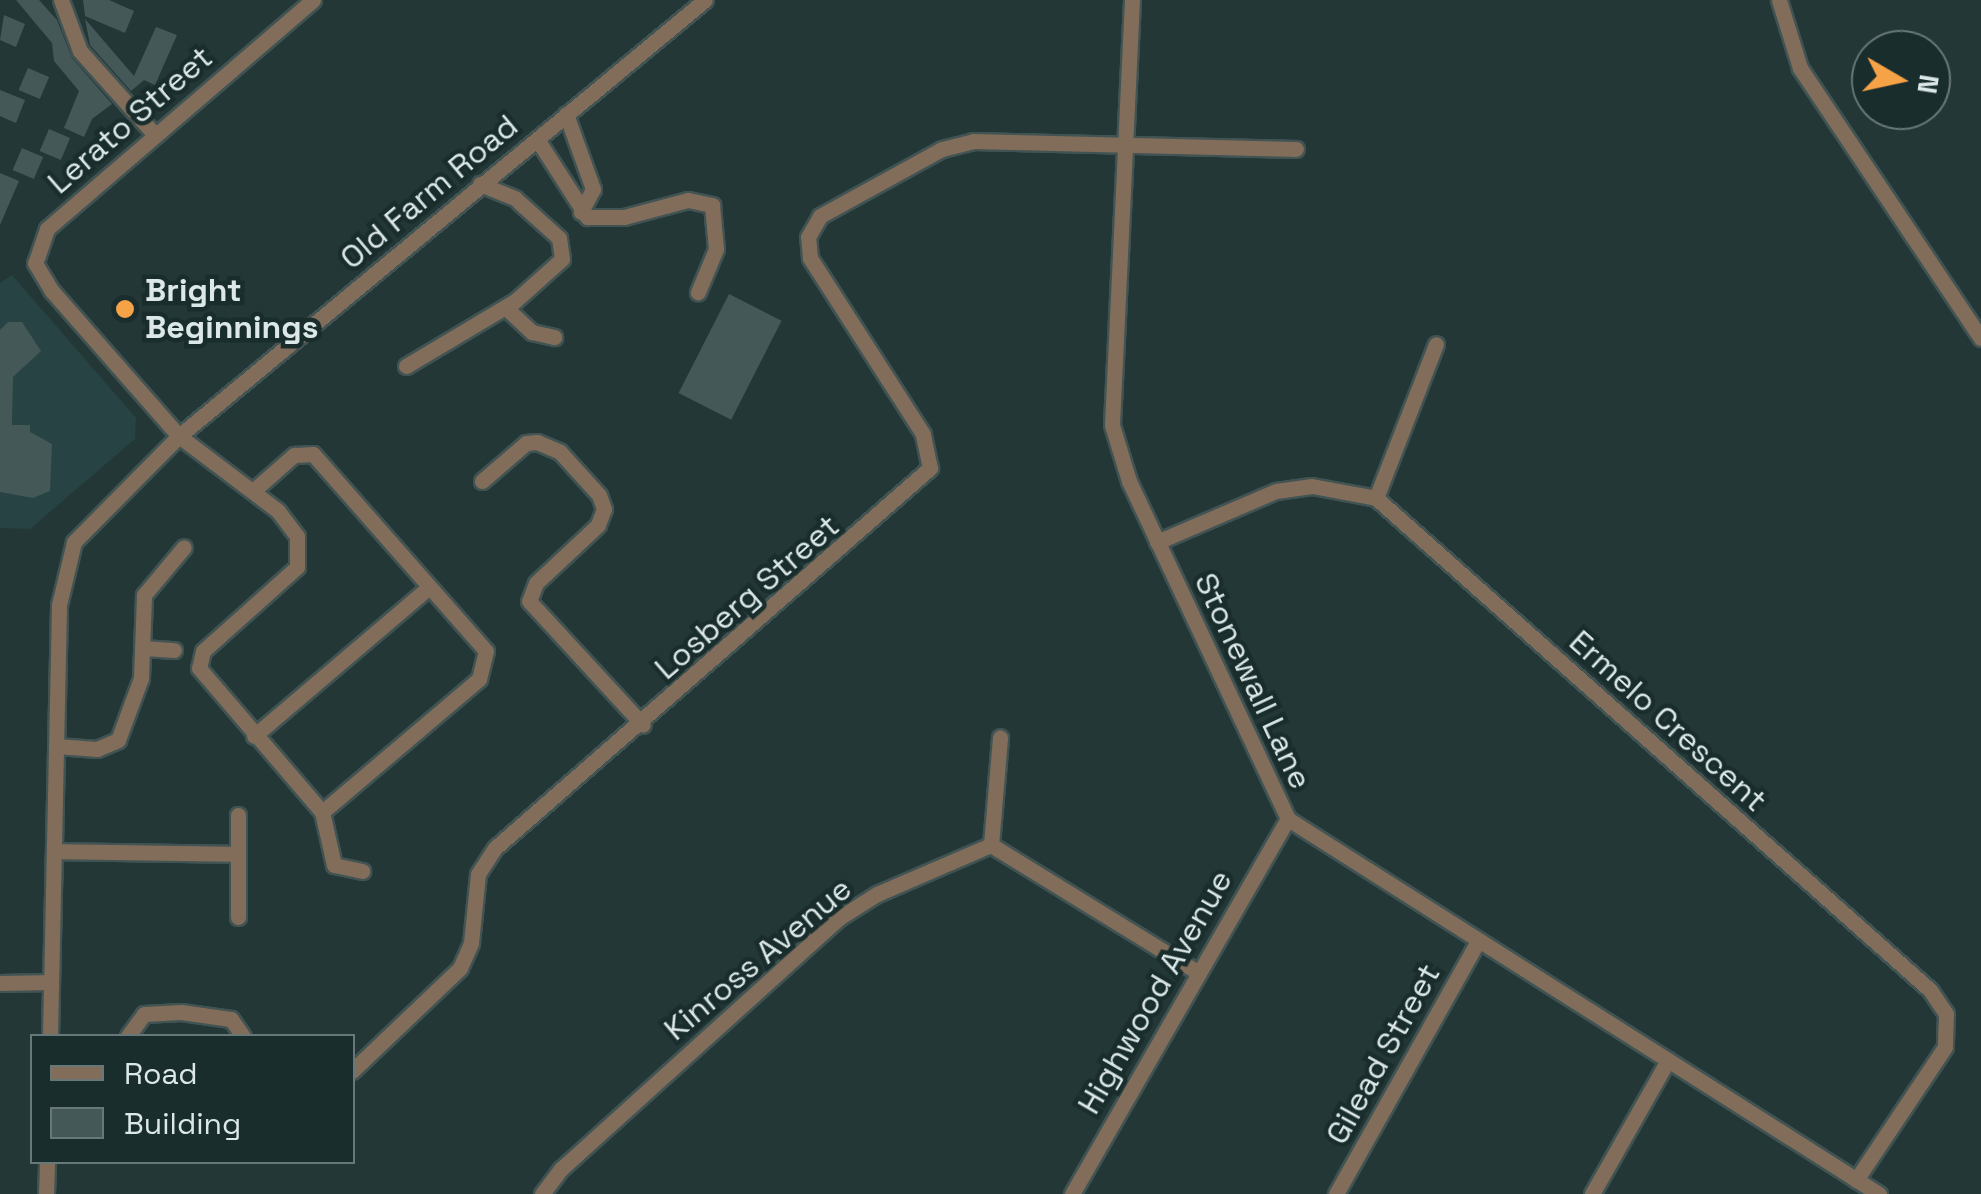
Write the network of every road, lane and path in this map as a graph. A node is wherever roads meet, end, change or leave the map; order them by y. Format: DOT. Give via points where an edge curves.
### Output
graph roads {
  1 [pos="61,0"];
  2 [pos="313,0"];
  3 [pos="1132,0"];
  4 [pos="1779,0"];
  5 [pos="697,2"];
  6 [pos="566,114"];
  7 [pos="155,135"];
  8 [pos="537,139"];
  9 [pos="1123,144"];
  10 [pos="1296,149"];
  11 [pos="508,162"];
  12 [pos="480,184"];
  13 [pos="520,202"];
  14 [pos="581,212"];
  15 [pos="698,292"];
  16 [pos="505,307"];
  17 [pos="554,337"];
  18 [pos="1981,338"];
  19 [pos="1436,344"];
  20 [pos="406,366"];
  21 [pos="179,436"];
  22 [pos="482,481"];
  23 [pos="253,491"];
  24 [pos="1376,498"];
  25 [pos="1157,542"];
  26 [pos="184,547"];
  27 [pos="430,587"];
  28 [pos="144,648"];
  29 [pos="174,650"];
  30 [pos="643,725"];
  31 [pos="254,736"];
  32 [pos="1000,737"];
  33 [pos="56,746"];
  34 [pos="322,812"];
  35 [pos="238,815"];
  36 [pos="1288,819"];
  37 [pos="992,846"];
  38 [pos="54,852"];
  39 [pos="238,854"];
  40 [pos="362,871"];
  41 [pos="238,917"];
  42 [pos="1478,941"];
  43 [pos="1196,972"];
  44 [pos="51,982"];
  45 [pos="0,984"];
  46 [pos="50,1034"];
  47 [pos="129,1034"];
  48 [pos="242,1034"];
  49 [pos="1668,1060"];
  50 [pos="355,1068"];
  51 [pos="48,1164"];
  52 [pos="1856,1180"];
  53 [pos="46,1194"];
  54 [pos="542,1194"];
  55 [pos="1072,1194"];
  56 [pos="1336,1194"];
  57 [pos="1592,1194"];
  58 [pos="1878,1194"];
  1 -- 7 [label="street" via="80,51"];
  2 -- 7 [label="street, Lerato Street"];
  3 -- 9 [label="street, Stonewall Lane"];
  4 -- 18 [label="street" via="1800,68"];
  5 -- 6 [label="street, Old Farm Road"];
  6 -- 8 [label="street, Old Farm Road"];
  6 -- 14 [label="street" via="593,189"];
  7 -- 21 [label="street, Lerato Street" via="47,229 36,263 52,291"];
  8 -- 11 [label="street, Old Farm Road"];
  8 -- 14 [label="street"];
  9 -- 10 [label="street"];
  9 -- 25 [label="street, Stonewall Lane" via="1112,426"];
  9 -- 30 [label="street, Losberg Street" via="958,143 820,216 807,244 816,270 930,446 930,468"];
  11 -- 12 [label="street, Old Farm Road"];
  11 -- 12 [label="street" via="515,198"];
  12 -- 21 [label="street, Old Farm Road"];
  13 -- 16 [label="street" via="559,238 564,253 554,269"];
  14 -- 15 [label="street" via="614,218 688,200 712,205 716,249"];
  16 -- 17 [label="street" via="532,332"];
  16 -- 20 [label="street"];
  19 -- 24 [label="street"];
  21 -- 23 [label="street"];
  21 -- 33 [label="street, Old Farm Road" via="98,512 68,554 59,605"];
  22 -- 30 [label="street" via="526,443 537,442 560,452 596,490 602,520 536,582 529,602"];
  23 -- 27 [label="street" via="294,455 313,454"];
  23 -- 31 [label="street" via="291,526 300,558 198,662"];
  24 -- 25 [label="street" via="1312,486 1276,491"];
  24 -- 52 [label="street, Ermelo Crescent" via="1940,1003 1948,1031 1938,1061"];
  25 -- 36 [label="street, Stonewall Lane"];
  26 -- 28 [label="street" via="147,586"];
  27 -- 31 [label="street"];
  27 -- 34 [label="street" via="482,643 483,673"];
  28 -- 29 [label="street"];
  28 -- 33 [label="street" via="134,708 118,740 98,749"];
  30 -- 50 [label="street, Losberg Street" via="489,854 478,874 471,942 460,968"];
  31 -- 34 [label="street"];
  32 -- 37 [label="street"];
  33 -- 38 [label="street, Old Farm Road"];
  34 -- 40 [label="street" via="334,865"];
  35 -- 39 [label="street"];
  36 -- 42 [label="street, Stonewall Lane"];
  36 -- 43 [label="street, Highwood Avenue"];
  37 -- 43 [label="street"];
  37 -- 54 [label="street, Kinross Avenue" via="877,894 838,918 561,1169"];
  38 -- 39 [label="street"];
  38 -- 44 [label="street, Old Farm Road"];
  39 -- 41 [label="street"];
  42 -- 49 [label="street, Stonewall Lane"];
  42 -- 56 [label="street, Gilead Street"];
  43 -- 55 [label="street, Highwood Avenue"];
  44 -- 45 [label="street"];
  44 -- 46 [label="street, Old Farm Road"];
  47 -- 48 [label="street" via="144,1014 181,1012 232,1020"];
  49 -- 52 [label="street, Stonewall Lane"];
  49 -- 57 [label="street"];
  51 -- 53 [label="street"];
  52 -- 58 [label="street, Stonewall Lane"];
}
